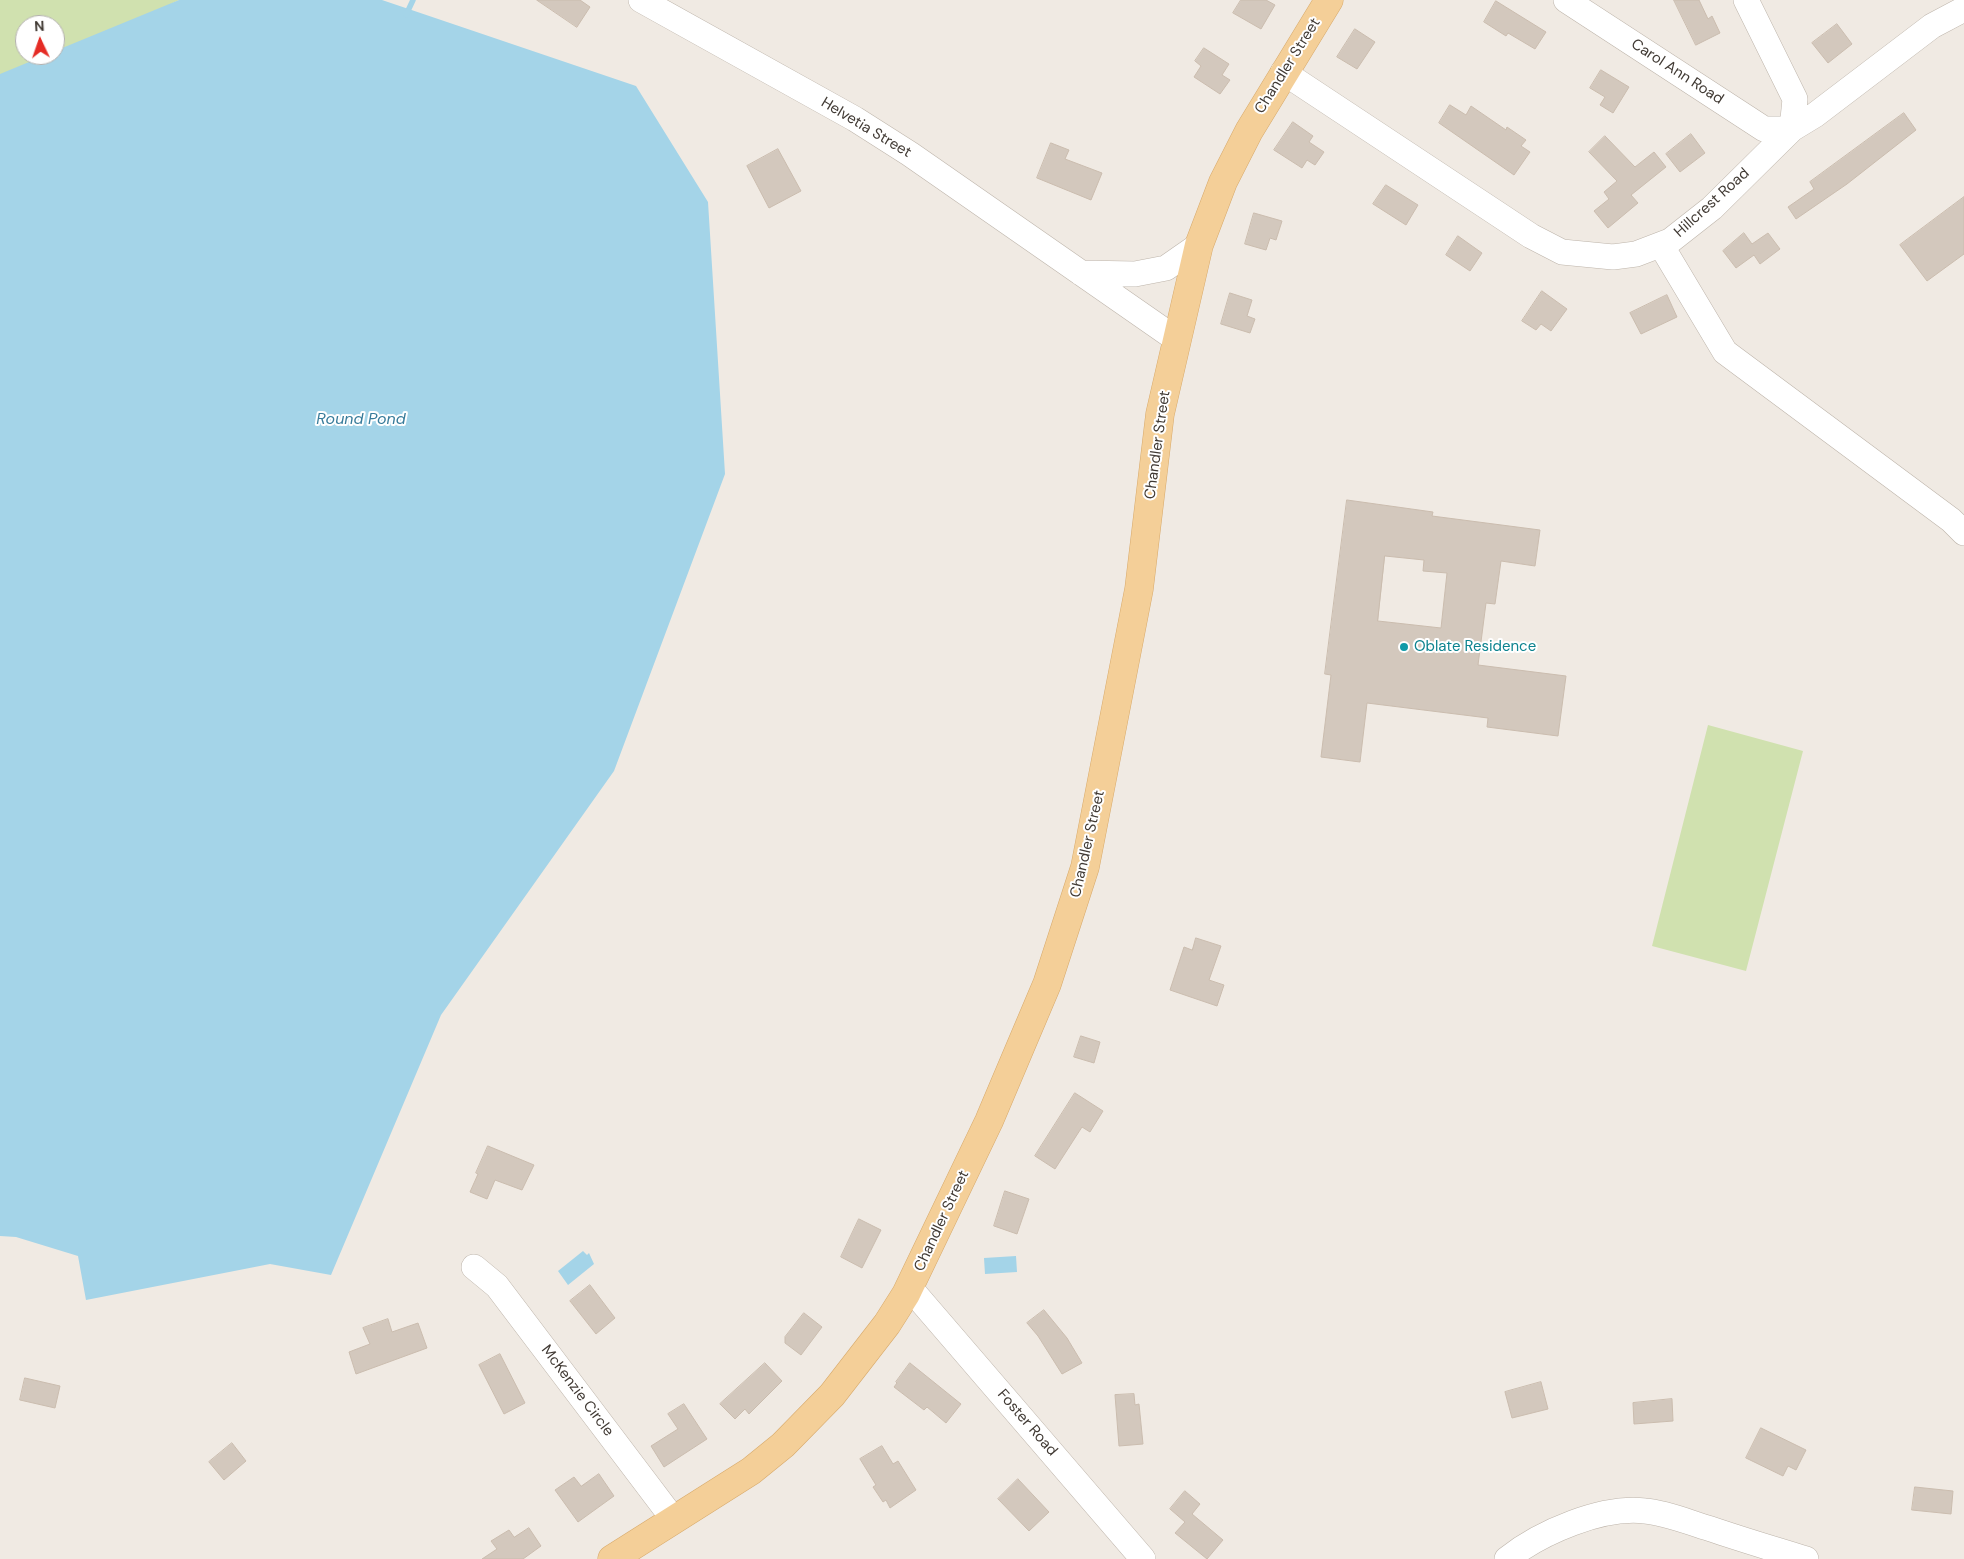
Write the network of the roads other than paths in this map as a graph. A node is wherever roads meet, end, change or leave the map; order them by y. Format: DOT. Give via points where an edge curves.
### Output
graph roads {
  1 [pos="641,0"];
  2 [pos="1329,0"];
  3 [pos="1566,0"];
  4 [pos="1746,0"];
  5 [pos="1964,9"];
  6 [pos="1283,72"];
  7 [pos="1792,129"];
  8 [pos="1199,245"];
  9 [pos="1661,245"];
  10 [pos="1080,273"];
  11 [pos="1176,339"];
  12 [pos="1960,521"];
  13 [pos="474,1268"];
  14 [pos="910,1288"];
  15 [pos="674,1520"];
  16 [pos="612,1559"];
  17 [pos="1143,1559"];
  18 [pos="1507,1559"];
  19 [pos="1806,1559"];
  1 -- 10 [label="street, Helvetia Street" via="863,124 960,187"];
  2 -- 6 [label="main road, Chandler Street"];
  3 -- 7 [label="street, Carol Ann Road" via="1764,129"];
  4 -- 7 [label="street" via="1795,99"];
  5 -- 7 [label="street, Hillcrest Road" via="1932,26"];
  6 -- 8 [label="main road, Chandler Street" via="1222,182"];
  6 -- 9 [label="street, Hillcrest Road" via="1531,236 1562,252 1613,257 1636,254"];
  7 -- 9 [label="street, Hillcrest Road" via="1712,208"];
  8 -- 10 [label="street" via="1166,268 1134,274"];
  8 -- 11 [label="main road, Chandler Street"];
  9 -- 12 [label="street" via="1725,352"];
  10 -- 11 [label="street, Helvetia Street"];
  11 -- 14 [label="main road, Chandler Street" via="1160,414 1138,598 1085,867 1039,1002 989,1121"];
  13 -- 15 [label="street, McKenzie Circle" via="497,1286"];
  14 -- 15 [label="main road, Chandler Street" via="858,1364 807,1422 751,1471"];
  14 -- 17 [label="street, Foster Road"];
  15 -- 16 [label="main road, Chandler Street"];
  18 -- 19 [label="street" via="1543,1536 1574,1523 1608,1513 1645,1511 1674,1517"];
}
